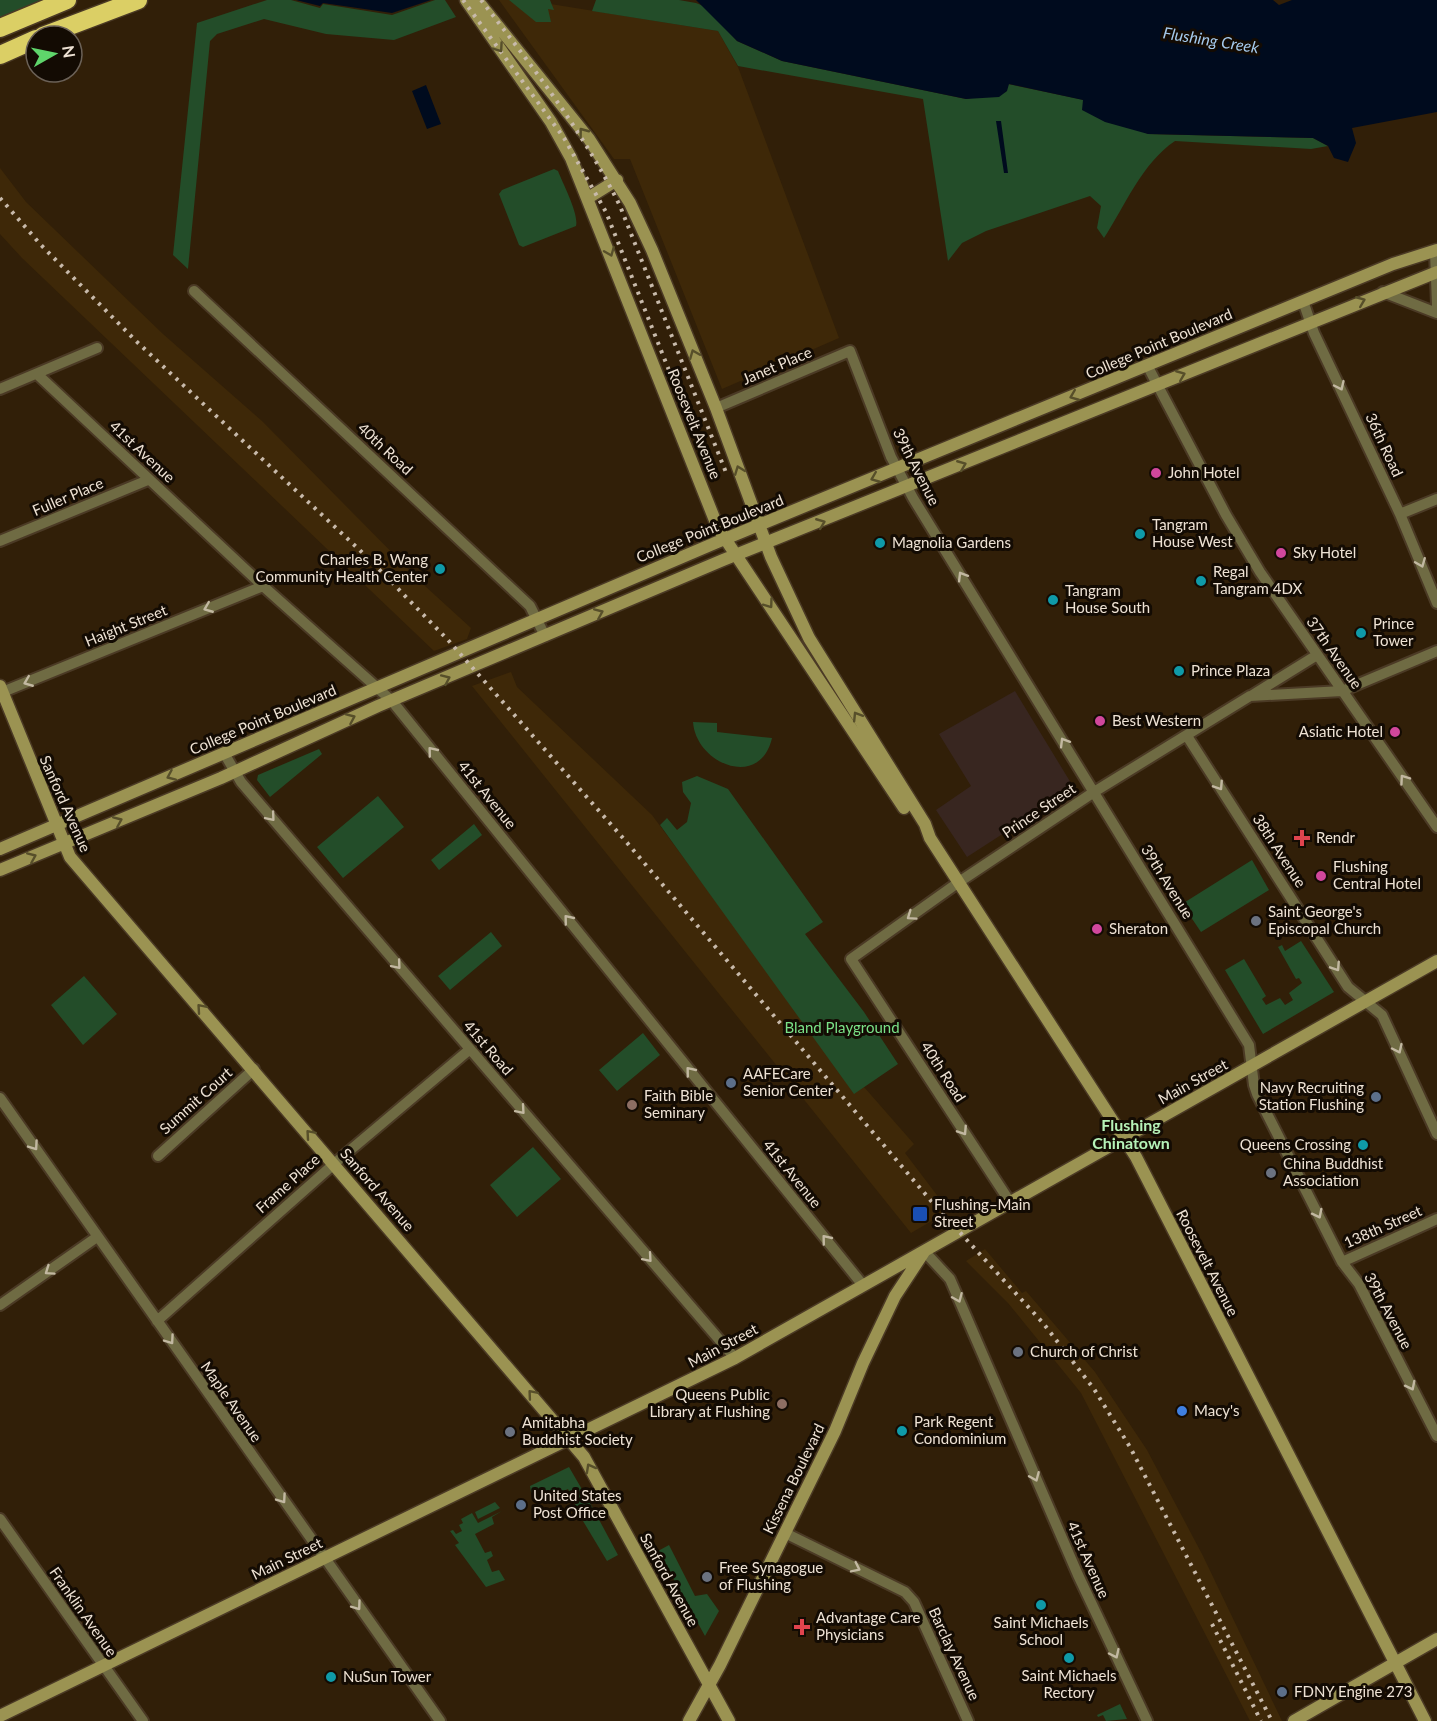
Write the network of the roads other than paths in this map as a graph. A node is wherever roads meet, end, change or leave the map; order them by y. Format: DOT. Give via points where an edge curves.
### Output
graph roads {
  1 [pos="67,0"];
  2 [pos="138,0"];
  3 [pos="466,0"];
  4 [pos="477,0"];
  5 [pos="75,24"];
  6 [pos="0,28"];
  7 [pos="24,44"];
  8 [pos="0,55"];
  9 [pos="617,180"];
  10 [pos="588,198"];
  11 [pos="1436,251"];
  12 [pos="1436,273"];
  13 [pos="194,291"];
  14 [pos="1383,292"];
  15 [pos="1303,301"];
  16 [pos="1437,305"];
  17 [pos="1437,313"];
  18 [pos="1311,322"];
  19 [pos="97,348"];
  20 [pos="850,351"];
  21 [pos="1148,365"];
  22 [pos="37,374"];
  23 [pos="1157,385"];
  24 [pos="0,389"];
  25 [pos="716,408"];
  26 [pos="897,468"];
  27 [pos="148,480"];
  28 [pos="907,487"];
  29 [pos="1437,499"];
  30 [pos="1400,514"];
  31 [pos="760,525"];
  32 [pos="724,539"];
  33 [pos="0,541"];
  34 [pos="766,544"];
  35 [pos="735,556"];
  36 [pos="262,586"];
  37 [pos="1437,603"];
  38 [pos="537,619"];
  39 [pos="545,636"];
  40 [pos="1437,651"];
  41 [pos="1317,655"];
  42 [pos="376,688"];
  43 [pos="1,690"];
  44 [pos="1342,691"];
  45 [pos="1250,696"];
  46 [pos="392,701"];
  47 [pos="1187,736"];
  48 [pos="224,753"];
  49 [pos="235,771"];
  50 [pos="1094,792"];
  51 [pos="56,826"];
  52 [pos="1437,827"];
  53 [pos="930,838"];
  54 [pos="64,844"];
  55 [pos="0,849"];
  56 [pos="0,870"];
  57 [pos="959,882"];
  58 [pos="851,959"];
  59 [pos="1437,961"];
  60 [pos="1366,1002"];
  61 [pos="469,1050"];
  62 [pos="1253,1066"];
  63 [pos="254,1069"];
  64 [pos="0,1098"];
  65 [pos="1437,1134"];
  66 [pos="1124,1138"];
  67 [pos="158,1156"];
  68 [pos="335,1164"];
  69 [pos="1010,1202"];
  70 [pos="1437,1219"];
  71 [pos="97,1237"];
  72 [pos="924,1251"];
  73 [pos="1342,1262"];
  74 [pos="862,1284"];
  75 [pos="0,1305"];
  76 [pos="157,1321"];
  77 [pos="735,1358"];
  78 [pos="1437,1436"];
  79 [pos="570,1438"];
  80 [pos="0,1519"];
  81 [pos="785,1533"];
  82 [pos="323,1558"];
  83 [pos="1437,1639"];
  84 [pos="1395,1664"];
  85 [pos="102,1665"];
  86 [pos="709,1685"];
  87 [pos="0,1716"];
  88 [pos="143,1721"];
  89 [pos="441,1721"];
  90 [pos="689,1721"];
  91 [pos="729,1721"];
  92 [pos="968,1721"];
  93 [pos="1147,1721"];
  94 [pos="1294,1721"];
  95 [pos="1425,1721"];
  1 -- 6 [label="highway"];
  2 -- 5 [label="highway"];
  3 -- 10 [label="main road, Roosevelt Avenue, one-way" via="551,122"];
  9 -- 4 [label="main road, Roosevelt Avenue, one-way" via="568,112"];
  7 -- 8 [label="highway"];
  9 -- 10 [label="main road"];
  25 -- 9 [label="main road, Roosevelt Avenue, one-way" via="652,250"];
  10 -- 32 [label="main road, Roosevelt Avenue, one-way"];
  11 -- 12 [label="street"];
  11 -- 15 [label="main road, College Point Boulevard"];
  12 -- 14 [label="main road"];
  12 -- 16 [label="street"];
  13 -- 38 [label="street, 40th Road" via="530,606"];
  14 -- 17 [label="street"];
  18 -- 14 [label="main road, one-way"];
  15 -- 18 [label="street, 36th Road"];
  15 -- 21 [label="main road, College Point Boulevard"];
  23 -- 18 [label="main road, one-way"];
  18 -- 30 [label="street, 36th Road, one-way"];
  19 -- 22 [label="street"];
  20 -- 25 [label="street, Janet Place"];
  20 -- 26 [label="street, 39th Avenue"];
  21 -- 23 [label="street, 37th Avenue"];
  21 -- 26 [label="main road, College Point Boulevard, one-way"];
  22 -- 24 [label="street"];
  22 -- 27 [label="street, 41st Avenue"];
  28 -- 23 [label="main road, one-way"];
  23 -- 41 [label="street, 37th Avenue" via="1260,572"];
  31 -- 25 [label="main road, Roosevelt Avenue, one-way"];
  26 -- 28 [label="street, 39th Avenue"];
  26 -- 31 [label="main road, College Point Boulevard, one-way"];
  27 -- 33 [label="street, Fuller Place"];
  27 -- 36 [label="street, 41st Avenue"];
  34 -- 28 [label="main road, one-way"];
  50 -- 28 [label="street, 39th Avenue, one-way"];
  29 -- 30 [label="street"];
  30 -- 37 [label="street, 36th Road, one-way"];
  31 -- 32 [label="main road, College Point Boulevard"];
  31 -- 34 [label="main road, Roosevelt Avenue"];
  32 -- 35 [label="main road, Roosevelt Avenue"];
  32 -- 38 [label="main road, College Point Boulevard"];
  34 -- 35 [label="main road"];
  53 -- 34 [label="main road, Roosevelt Avenue, one-way" via="809,638"];
  39 -- 35 [label="main road, one-way"];
  35 -- 53 [label="main road, Roosevelt Avenue, one-way" via="918,828"];
  36 -- 42 [label="street, 41st Avenue"];
  36 -- 43 [label="street, Haight Street, one-way"];
  38 -- 39 [label="street, 40th Road"];
  38 -- 42 [label="main road, College Point Boulevard"];
  46 -- 39 [label="main road, one-way"];
  40 -- 44 [label="street, Prince Street"];
  41 -- 44 [label="street, 37th Avenue"];
  41 -- 45 [label="street, Prince Street"];
  42 -- 46 [label="street, 41st Avenue"];
  42 -- 48 [label="main road, College Point Boulevard"];
  43 -- 51 [label="main road, Sanford Avenue"];
  44 -- 45 [label="street, Prince Street"];
  52 -- 44 [label="street, 37th Avenue, one-way"];
  45 -- 47 [label="street, Prince Street"];
  49 -- 46 [label="main road, one-way"];
  74 -- 46 [label="street, 41st Avenue, one-way"];
  47 -- 50 [label="street, Prince Street"];
  47 -- 60 [label="street, 38th Avenue, one-way" via="1348,987"];
  48 -- 49 [label="street, 41st Road"];
  48 -- 51 [label="main road, College Point Boulevard, one-way"];
  54 -- 49 [label="main road, one-way"];
  49 -- 61 [label="street, 41st Road, one-way"];
  50 -- 57 [label="street, Prince Street"];
  50 -- 62 [label="street, 39th Avenue" via="1249,1045"];
  51 -- 54 [label="main road, Sanford Avenue"];
  51 -- 55 [label="main road, College Point Boulevard"];
  53 -- 57 [label="main road, Roosevelt Avenue"];
  56 -- 54 [label="main road, one-way"];
  63 -- 54 [label="main road, Sanford Avenue, one-way" via="74,863"];
  57 -- 58 [label="street, Prince Street, one-way"];
  57 -- 66 [label="main road, Roosevelt Avenue"];
  58 -- 69 [label="street, 40th Road, one-way"];
  59 -- 60 [label="main road, Main Street"];
  60 -- 62 [label="main road, Main Street"];
  60 -- 65 [label="street, 38th Avenue, one-way" via="1382,1015"];
  61 -- 68 [label="street, Frame Place"];
  61 -- 77 [label="street, 41st Road, one-way"];
  62 -- 66 [label="main road, Main Street"];
  62 -- 73 [label="street, 39th Avenue, one-way" via="1257,1094"];
  63 -- 67 [label="street, Summit Court"];
  68 -- 63 [label="main road, Sanford Avenue, one-way"];
  64 -- 71 [label="street, Maple Avenue, one-way"];
  66 -- 69 [label="main road, Main Street"];
  66 -- 84 [label="main road, Roosevelt Avenue"];
  68 -- 76 [label="street, Frame Place"];
  79 -- 68 [label="main road, Sanford Avenue, one-way"];
  69 -- 72 [label="main road, Main Street"];
  70 -- 73 [label="street, 138th Street"];
  71 -- 75 [label="street, one-way"];
  71 -- 76 [label="street, Maple Avenue"];
  72 -- 74 [label="main road, Main Street"];
  72 -- 81 [label="main road, Kissena Boulevard" via="895,1296"];
  72 -- 93 [label="street, 41st Avenue, one-way" via="950,1279 1078,1575"];
  73 -- 78 [label="street, 39th Avenue, one-way" via="1359,1284"];
  74 -- 77 [label="main road, Main Street"];
  76 -- 82 [label="street, Maple Avenue, one-way"];
  77 -- 79 [label="main road, Main Street"];
  79 -- 82 [label="main road, Main Street"];
  86 -- 79 [label="main road, Sanford Avenue, one-way"];
  80 -- 85 [label="street, Franklin Avenue"];
  81 -- 86 [label="main road, Kissena Boulevard"];
  81 -- 92 [label="street, Barclay Avenue, one-way" via="905,1592 914,1602"];
  82 -- 85 [label="main road, Main Street"];
  82 -- 89 [label="street, Maple Avenue, one-way"];
  83 -- 84 [label="main road"];
  84 -- 94 [label="main road"];
  84 -- 95 [label="main road, Roosevelt Avenue"];
  85 -- 87 [label="main road, Main Street"];
  85 -- 88 [label="street, Franklin Avenue"];
  86 -- 90 [label="main road, Kissena Boulevard"];
  86 -- 91 [label="main road, Sanford Avenue"];
}
